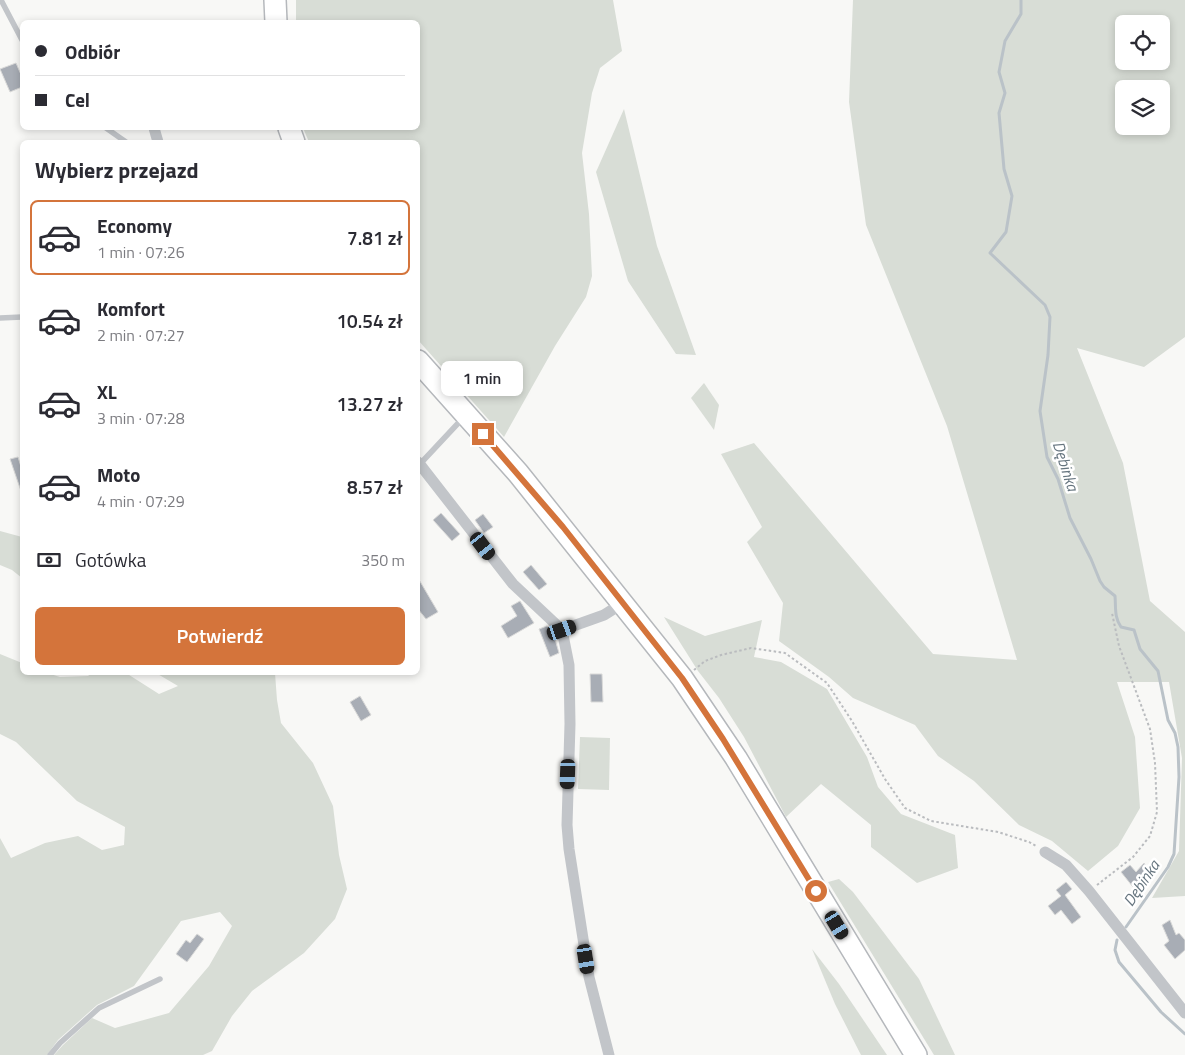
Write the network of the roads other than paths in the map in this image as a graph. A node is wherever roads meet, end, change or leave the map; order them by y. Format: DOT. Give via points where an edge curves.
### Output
graph roads {
  1 [pos="1,0"];
  2 [pos="275,0"];
  3 [pos="276,20"];
  4 [pos="20,36"];
  5 [pos="109,130"];
  6 [pos="123,140"];
  7 [pos="20,317"];
  8 [pos="0,318"];
  9 [pos="420,363"];
  10 [pos="466,415"];
  11 [pos="420,461"];
  12 [pos="420,466"];
  13 [pos="623,603"];
  14 [pos="562,630"];
  15 [pos="1046,852"];
  16 [pos="160,979"];
  17 [pos="1185,1013"];
  18 [pos="50,1055"];
  19 [pos="609,1055"];
  20 [pos="916,1055"];
  1 -- 4 [label="lane"];
  2 -- 3 [label="highway"];
  5 -- 6 [label="lane"];
  7 -- 8 [label="lane"];
  9 -- 10 [label="highway"];
  10 -- 11 [label="lane"];
  10 -- 13 [label="highway"];
  12 -- 14 [label="street" via="513,584"];
  13 -- 14 [label="street" via="604,615"];
  13 -- 20 [label="highway" via="682,678 732,752"];
  14 -- 19 [label="street" via="569,665 569,849 589,977"];
  15 -- 17 [label="street" via="1066,865 1090,891"];
  16 -- 18 [label="lane" via="99,1008"];
}
